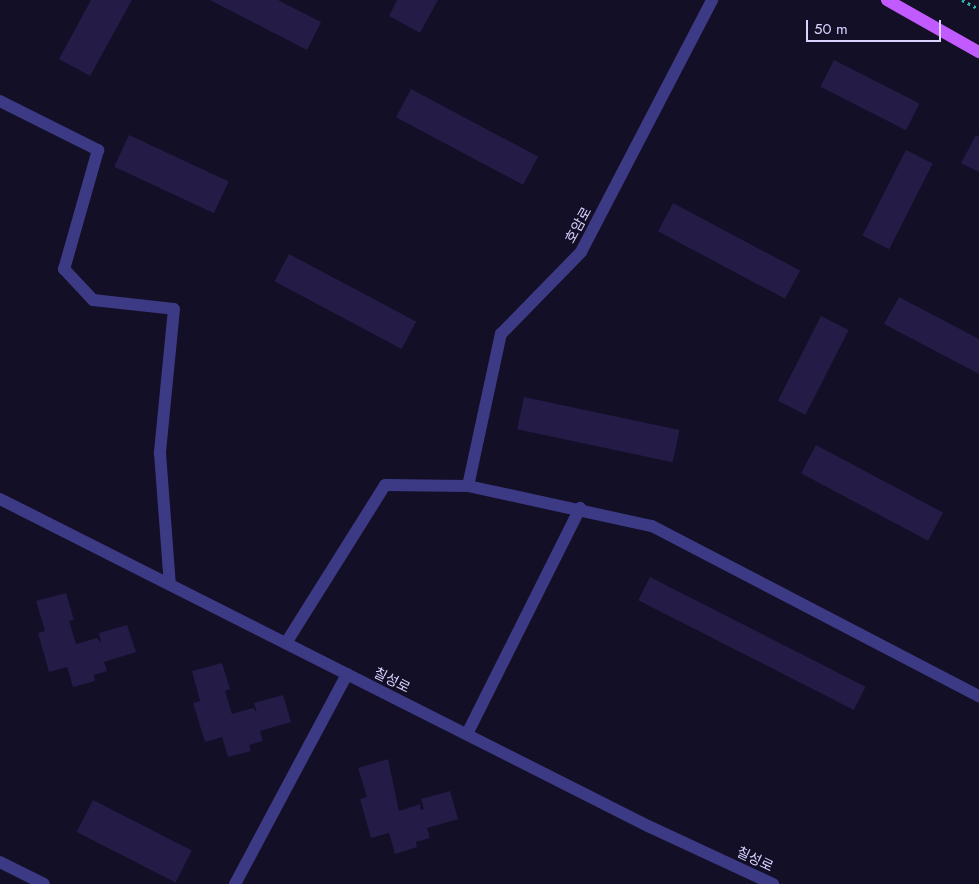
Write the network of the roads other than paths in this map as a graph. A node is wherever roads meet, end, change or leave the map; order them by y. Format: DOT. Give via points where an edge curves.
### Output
graph roads {
  1 [pos="712,0"];
  2 [pos="887,0"];
  3 [pos="979,52"];
  4 [pos="0,101"];
  5 [pos="468,486"];
  6 [pos="0,500"];
  7 [pos="580,508"];
  8 [pos="170,585"];
  9 [pos="286,643"];
  10 [pos="347,674"];
  11 [pos="979,696"];
  12 [pos="467,734"];
  13 [pos="0,862"];
  14 [pos="44,884"];
  15 [pos="235,884"];
  16 [pos="773,884"];
  1 -- 5 [label="street, 호암로" via="581,252 501,334"];
  2 -- 3 [label="main road"];
  4 -- 8 [label="street" via="98,150 64,269 93,300 174,309 160,453"];
  5 -- 7 [label="street"];
  5 -- 9 [label="street" via="385,485"];
  6 -- 8 [label="street, 칠성로"];
  7 -- 11 [label="street" via="652,526"];
  7 -- 12 [label="street"];
  8 -- 9 [label="street, 칠성로"];
  9 -- 10 [label="street, 칠성로"];
  10 -- 12 [label="street, 칠성로"];
  10 -- 15 [label="street"];
  12 -- 16 [label="street, 칠성로"];
  13 -- 14 [label="street"];
}
